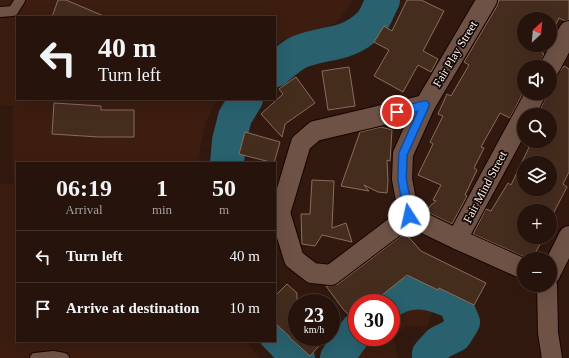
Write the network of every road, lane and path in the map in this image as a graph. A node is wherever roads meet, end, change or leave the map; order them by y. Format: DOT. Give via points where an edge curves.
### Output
graph roads {
  1 [pos="20,0"];
  2 [pos="487,0"];
  3 [pos="0,12"];
  4 [pos="569,31"];
  5 [pos="554,60"];
  6 [pos="532,100"];
  7 [pos="425,105"];
  8 [pos="409,216"];
  9 [pos="569,236"];
  10 [pos="457,240"];
  11 [pos="557,260"];
  12 [pos="517,266"];
  13 [pos="548,292"];
  14 [pos="34,358"];
  15 [pos="64,358"];
  16 [pos="552,358"];
  1 -- 3 [label="lane" via="13,11"];
  2 -- 7 [label="street, Fair Play Street"];
  4 -- 5 [label="street"];
  6 -- 10 [label="street, Fair Mind Street"];
  7 -- 8 [label="street, Fair Play Street" via="403,154 402,179"];
  7 -- 8 [label="street" via="315,131 301,143 280,213 294,259 312,273 331,275"];
  8 -- 10 [label="street"];
  9 -- 11 [label="street"];
  10 -- 12 [label="street"];
  13 -- 16 [label="street" via="548,333"];
  14 -- 15 [label="lane"];
}
